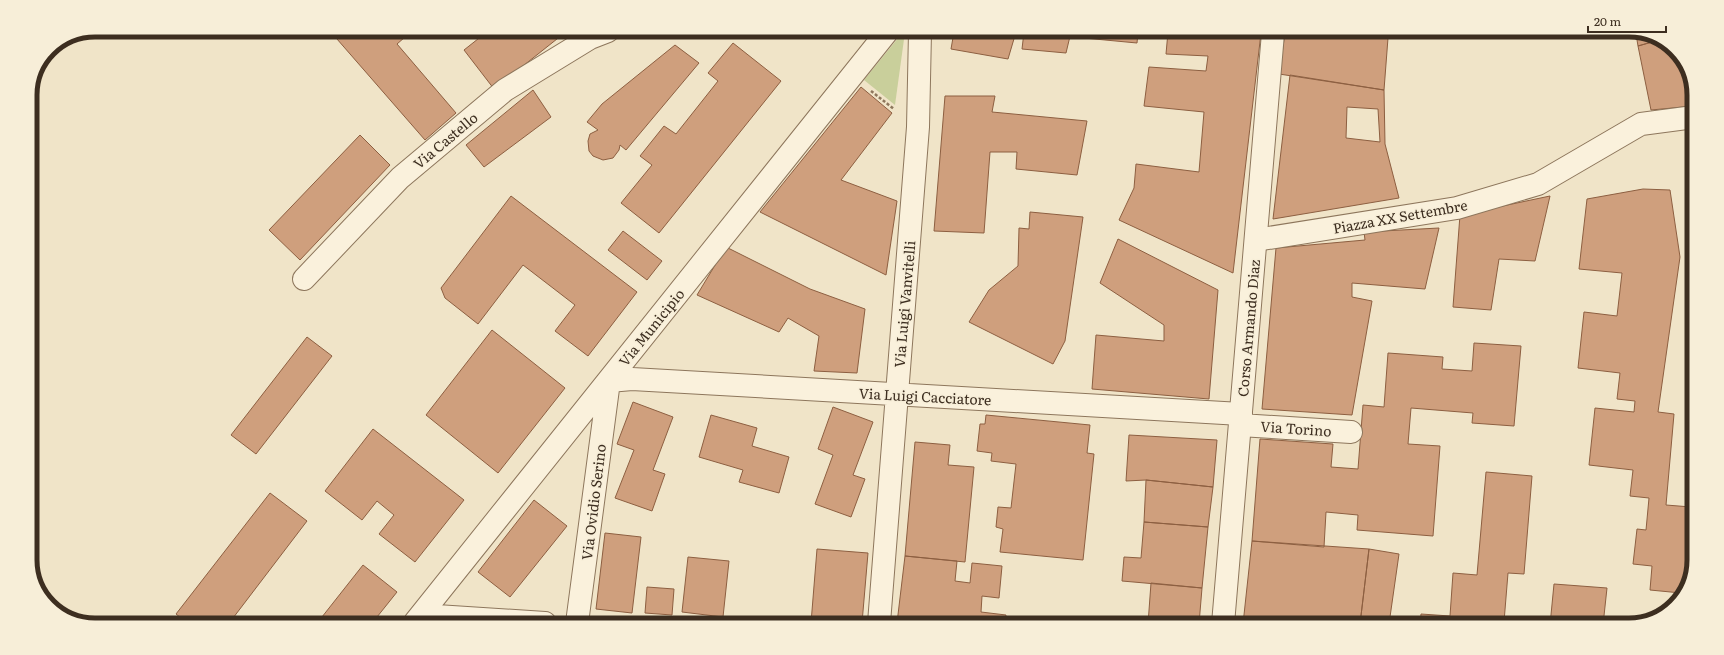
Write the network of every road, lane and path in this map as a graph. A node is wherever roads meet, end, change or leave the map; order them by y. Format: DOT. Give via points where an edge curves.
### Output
graph roads {
  1 [pos="593,37"];
  2 [pos="883,37"];
  3 [pos="920,37"];
  4 [pos="1273,37"];
  5 [pos="852,76"];
  6 [pos="1687,118"];
  7 [pos="918,127"];
  8 [pos="1256,240"];
  9 [pos="304,279"];
  10 [pos="609,381"];
  11 [pos="897,395"];
  12 [pos="1241,419"];
  13 [pos="1351,432"];
  14 [pos="419,618"];
  15 [pos="578,618"];
  16 [pos="879,618"];
  17 [pos="1224,618"];
  1 -- 9 [label="street, Via Castello" via="505,90 400,178"];
  2 -- 5 [label="street, Via Municipio"];
  3 -- 7 [label="street, Via Luigi Vanvitelli"];
  4 -- 8 [label="street, Corso Armando Diaz"];
  5 -- 7 [label="path"];
  5 -- 10 [label="street, Via Municipio"];
  6 -- 8 [label="street, Piazza XX Settembre" via="1641,124 1538,184 1457,208"];
  7 -- 11 [label="street, Via Luigi Vanvitelli"];
  8 -- 12 [label="street, Corso Armando Diaz"];
  10 -- 11 [label="street, Via Luigi Cacciatore" via="632,379"];
  10 -- 14 [label="street, Via Municipio"];
  10 -- 15 [label="street, Via Ovidio Serino"];
  11 -- 12 [label="street, Via Luigi Cacciatore"];
  11 -- 16 [label="street, Via Luigi Vanvitelli"];
  12 -- 13 [label="street, Via Torino"];
  12 -- 17 [label="street, Corso Armando Diaz"];
}
